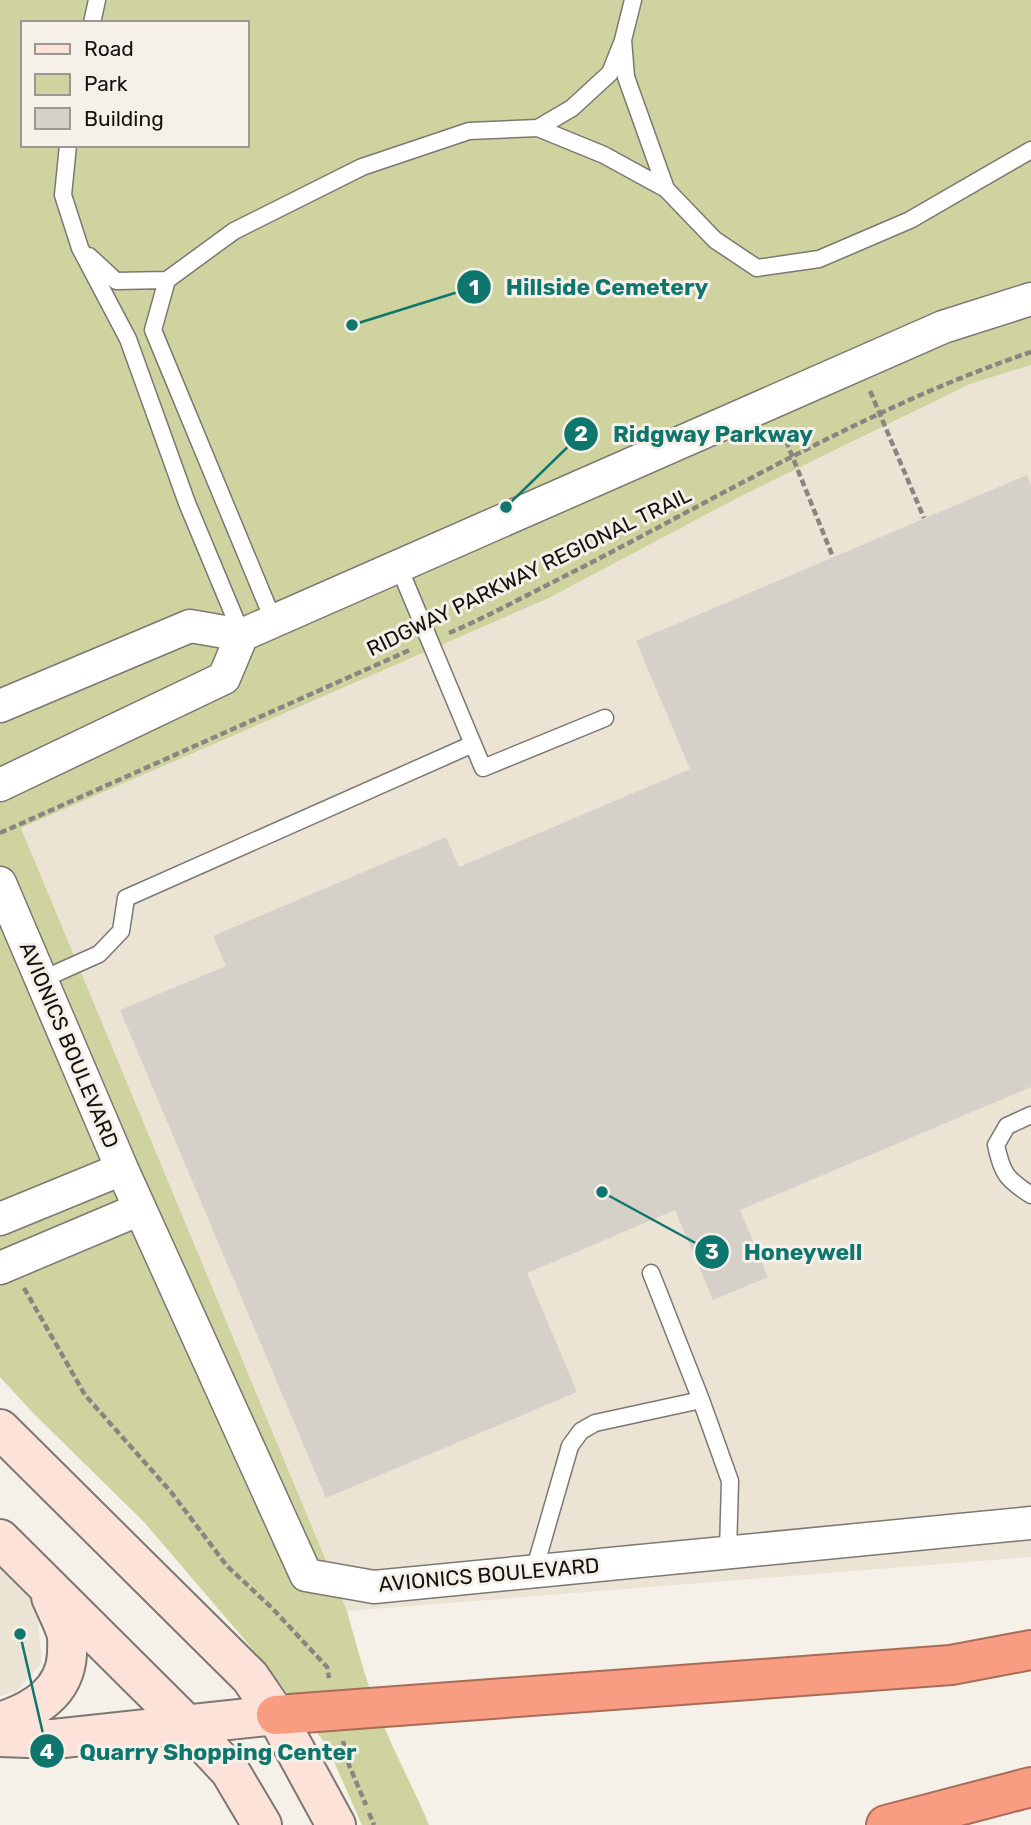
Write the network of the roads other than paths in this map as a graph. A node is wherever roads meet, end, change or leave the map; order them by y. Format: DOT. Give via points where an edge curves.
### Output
graph roads {
  1 [pos="97,0"];
  2 [pos="633,0"];
  3 [pos="92,21"];
  4 [pos="623,40"];
  5 [pos="538,128"];
  6 [pos="68,147"];
  7 [pos="1031,150"];
  8 [pos="667,189"];
  9 [pos="80,248"];
  10 [pos="167,281"];
  11 [pos="1031,299"];
  12 [pos="398,565"];
  13 [pos="274,622"];
  14 [pos="242,635"];
  15 [pos="0,706"];
  16 [pos="605,718"];
  17 [pos="473,744"];
  18 [pos="0,785"];
  19 [pos="0,883"];
  20 [pos="41,979"];
  21 [pos="1031,1115"];
  22 [pos="122,1169"];
  23 [pos="1031,1195"];
  24 [pos="140,1209"];
  25 [pos="0,1219"];
  26 [pos="9,1272"];
  27 [pos="651,1273"];
  28 [pos="701,1400"];
  29 [pos="0,1429"];
  30 [pos="1031,1523"];
  31 [pos="0,1539"];
  32 [pos="728,1552"];
  33 [pos="534,1571"];
  34 [pos="44,1583"];
  35 [pos="1031,1650"];
  36 [pos="276,1715"];
  37 [pos="0,1722"];
  38 [pos="186,1724"];
  39 [pos="0,1737"];
  40 [pos="1031,1787"];
  41 [pos="262,1825"];
  42 [pos="336,1825"];
  43 [pos="886,1825"];
  1 -- 3 [label="lane"];
  2 -- 4 [label="lane"];
  4 -- 5 [label="lane" via="610,73 572,108"];
  4 -- 8 [label="lane" via="626,78"];
  5 -- 8 [label="lane" via="604,155"];
  5 -- 10 [label="lane" via="469,131 362,167 234,231"];
  6 -- 9 [label="lane" via="63,195"];
  7 -- 8 [label="lane" via="898,225 819,259 757,268 715,240"];
  9 -- 10 [label="lane" via="116,281"];
  9 -- 14 [label="lane" via="128,339 187,503"];
  10 -- 13 [label="lane" via="153,330"];
  11 -- 12 [label="street" via="943,327"];
  12 -- 13 [label="street"];
  12 -- 17 [label="lane"];
  13 -- 14 [label="street"];
  14 -- 15 [label="street" via="190,626"];
  14 -- 18 [label="street" via="224,678"];
  16 -- 17 [label="lane" via="483,768"];
  17 -- 20 [label="lane" via="126,898 121,931 99,954"];
  19 -- 20 [label="street, AVIONICS BOULEVARD"];
  20 -- 22 [label="street, AVIONICS BOULEVARD"];
  21 -- 23 [label="lane" via="1007,1126 996,1145 1002,1171"];
  22 -- 24 [label="street, AVIONICS BOULEVARD"];
  22 -- 25 [label="street, AVIONICS BOULEVARD"];
  24 -- 26 [label="street"];
  24 -- 33 [label="street, AVIONICS BOULEVARD" via="306,1575 374,1587"];
  27 -- 28 [label="lane"];
  28 -- 32 [label="lane" via="730,1481"];
  28 -- 33 [label="lane" via="596,1423 580,1431 570,1446"];
  29 -- 36 [label="main road" via="250,1678"];
  30 -- 32 [label="street, AVIONICS BOULEVARD"];
  31 -- 34 [label="main road"];
  32 -- 33 [label="street, AVIONICS BOULEVARD"];
  34 -- 37 [label="main road" via="67,1635 64,1673 42,1703"];
  34 -- 38 [label="main road"];
  35 -- 36 [label="highway" via="951,1665"];
  36 -- 38 [label="main road"];
  36 -- 42 [label="main road"];
  38 -- 39 [label="main road" via="54,1738"];
  38 -- 41 [label="main road" via="230,1771"];
  40 -- 43 [label="highway"];
}
